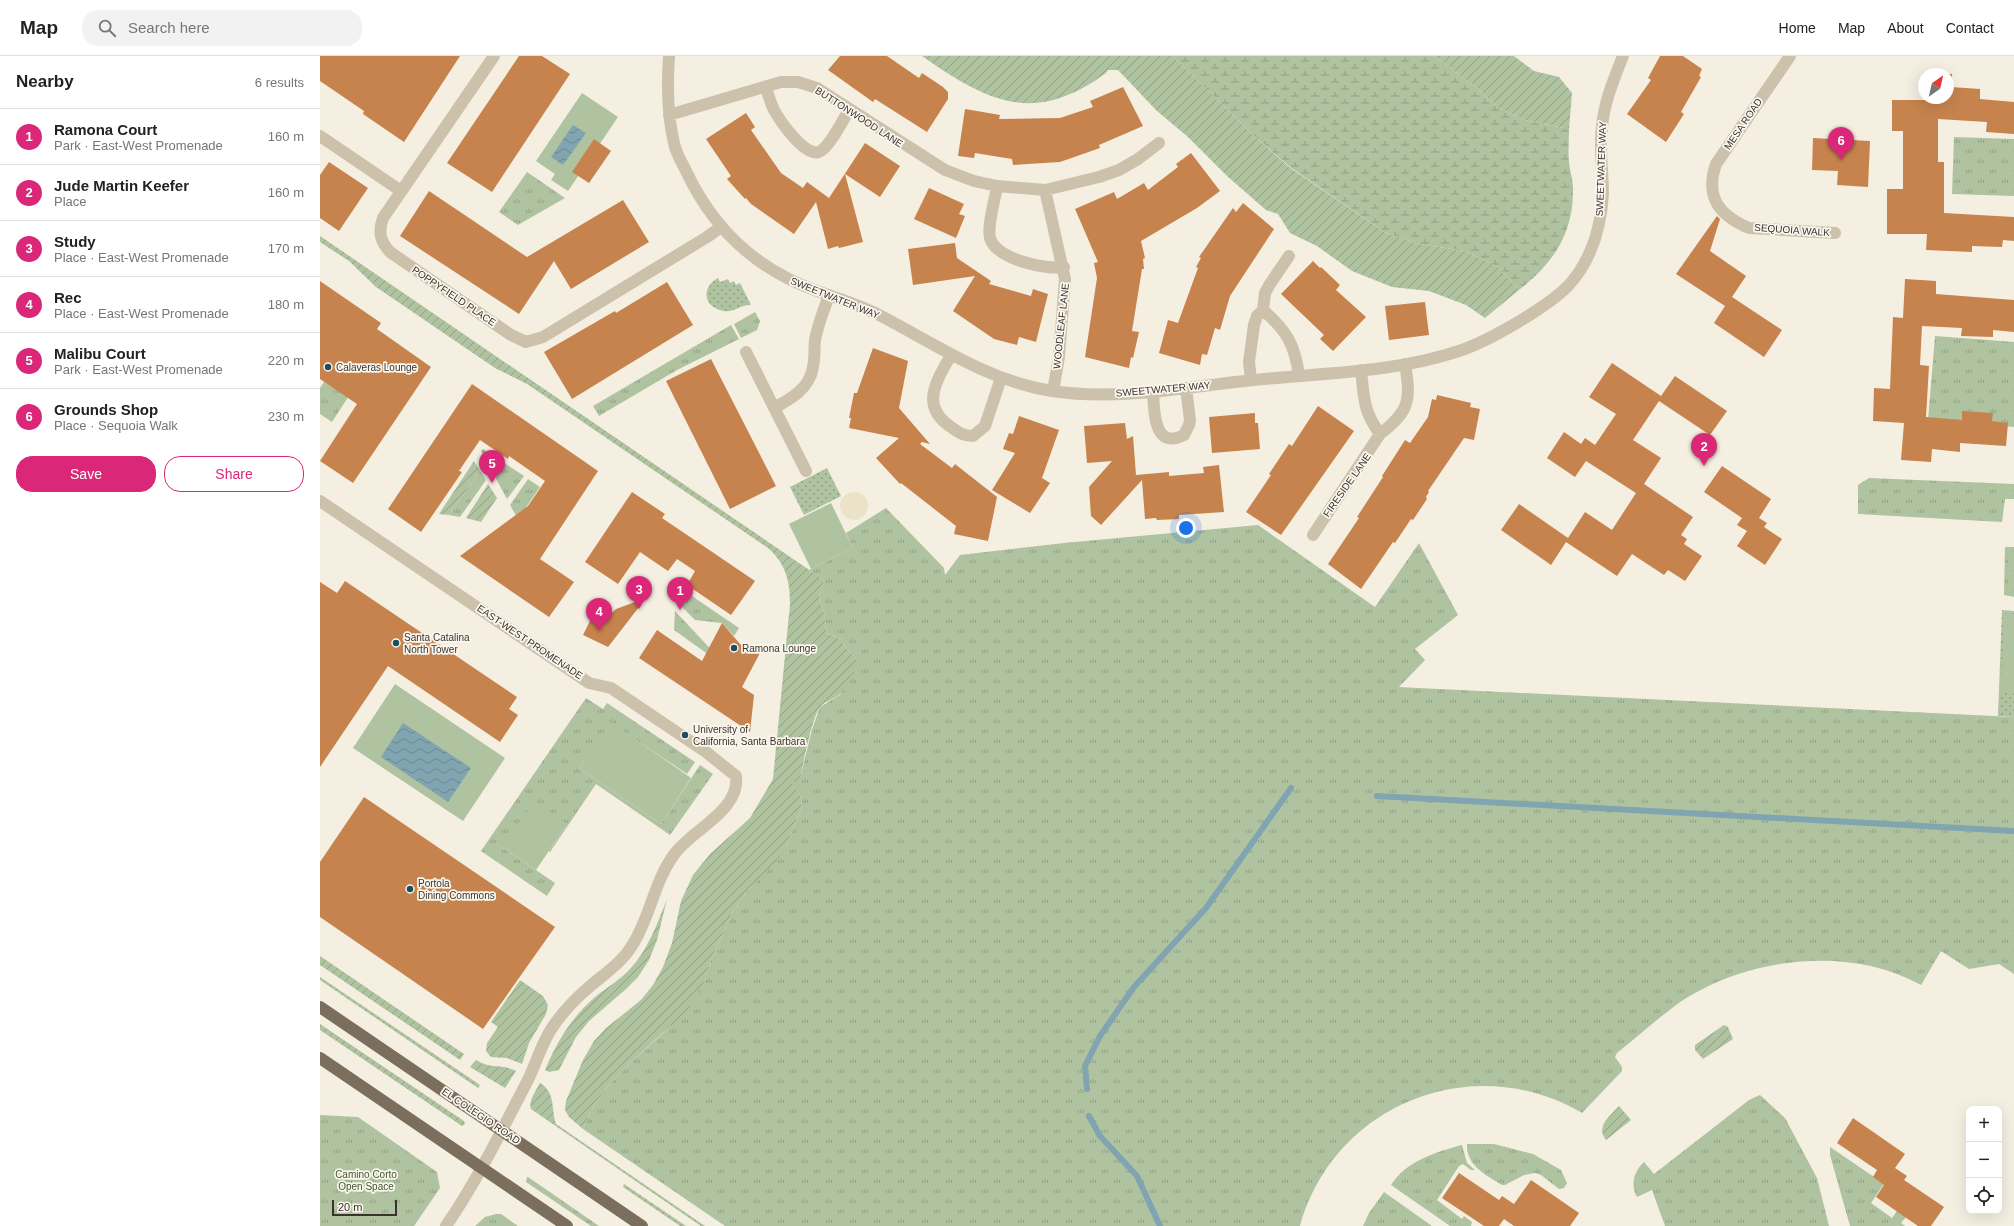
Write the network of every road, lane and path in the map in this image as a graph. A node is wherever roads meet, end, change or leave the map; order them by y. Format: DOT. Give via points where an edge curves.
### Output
graph roads {
  1 [pos="494,56"];
  2 [pos="669,56"];
  3 [pos="1623,56"];
  4 [pos="1790,56"];
  5 [pos="766,86"];
  6 [pos="849,110"];
  7 [pos="669,115"];
  8 [pos="320,136"];
  9 [pos="1160,143"];
  10 [pos="997,186"];
  11 [pos="1045,190"];
  12 [pos="401,191"];
  13 [pos="1714,197"];
  14 [pos="721,227"];
  15 [pos="1835,233"];
  16 [pos="1289,256"];
  17 [pos="1064,267"];
  18 [pos="829,296"];
  19 [pos="1263,310"];
  20 [pos="746,352"];
  21 [pos="950,355"];
  22 [pos="1406,364"];
  23 [pos="1361,370"];
  24 [pos="1299,376"];
  25 [pos="1001,378"];
  26 [pos="1251,380"];
  27 [pos="1186,388"];
  28 [pos="1053,391"];
  29 [pos="1152,391"];
  30 [pos="774,408"];
  31 [pos="1380,434"];
  32 [pos="806,471"];
  33 [pos="320,501"];
  34 [pos="1313,535"];
  35 [pos="320,1007"];
  36 [pos="320,1058"];
  37 [pos="501,1130"];
  38 [pos="481,1168"];
  39 [pos="446,1226"];
  40 [pos="567,1226"];
  41 [pos="642,1226"];
  1 -- 12 [label="street, POPPYFIELD PLACE"];
  2 -- 7 [label="street, SWEETWATER WAY"];
  3 -- 22 [label="street, SWEETWATER WAY" via="1602,123 1600,148 1603,193 1599,223 1584,266 1569,285 1551,300 1490,338 1460,351"];
  4 -- 13 [label="street, MESA ROAD" via="1716,164 1711,183"];
  5 -- 6 [label="street, BUTTONWOOD LANE" via="790,81 806,84"];
  5 -- 6 [label="street" via="774,111 794,138 812,152 820,152 826,147"];
  5 -- 7 [label="street, BUTTONWOOD LANE"];
  6 -- 10 [label="street, BUTTONWOOD LANE" via="945,170"];
  7 -- 14 [label="street, SWEETWATER WAY" via="675,147 696,191"];
  8 -- 12 [label="street"];
  9 -- 11 [label="street, BUTTONWOOD LANE" via="1119,170"];
  10 -- 11 [label="street, BUTTONWOOD LANE"];
  10 -- 17 [label="street" via="990,233 992,244 1011,257 1047,268"];
  11 -- 17 [label="street, WOODLEAF LANE"];
  12 -- 14 [label="street, POPPYFIELD PLACE" via="379,228 380,237 387,249 511,335 526,342 542,337"];
  13 -- 15 [label="street, SEQUOIA WALK" via="1719,208 1727,216 1749,228"];
  14 -- 18 [label="street, SWEETWATER WAY" via="737,244 769,268"];
  16 -- 19 [label="street" via="1265,293"];
  17 -- 28 [label="street, WOODLEAF LANE" via="1065,298"];
  18 -- 21 [label="street, SWEETWATER WAY" via="858,305"];
  18 -- 30 [label="street" via="817,330 813,368 809,380 792,399"];
  19 -- 24 [label="street" via="1281,326 1287,336 1297,357"];
  19 -- 26 [label="street" via="1257,316 1254,325 1250,350"];
  20 -- 30 [label="street"];
  21 -- 25 [label="street, SWEETWATER WAY"];
  21 -- 25 [label="street" via="938,378 933,400 941,420 962,435 973,436 985,426"];
  22 -- 23 [label="street, SWEETWATER WAY"];
  22 -- 31 [label="street, FIRESIDE LANE" via="1409,386 1407,405 1394,424"];
  23 -- 24 [label="street, SWEETWATER WAY"];
  23 -- 31 [label="street" via="1369,419"];
  24 -- 26 [label="street, SWEETWATER WAY"];
  25 -- 28 [label="street, SWEETWATER WAY"];
  26 -- 27 [label="street, SWEETWATER WAY"];
  27 -- 29 [label="street, SWEETWATER WAY"];
  27 -- 29 [label="street" via="1190,426 1184,435 1173,439 1156,427"];
  28 -- 29 [label="street, SWEETWATER WAY" via="1106,394"];
  30 -- 32 [label="street"];
  31 -- 34 [label="street, FIRESIDE LANE"];
  33 -- 37 [label="street, EAST-WEST PROMENADE" via="589,682 611,688 706,752 736,776 735,793 726,805 672,856 638,936 627,954 586,989 555,1023"];
  35 -- 37 [label="main road, EL COLEGIO ROAD"];
  36 -- 38 [label="main road"];
  37 -- 38 [label="street"];
  37 -- 41 [label="main road, EL COLEGIO ROAD"];
  38 -- 39 [label="street" via="469,1193"];
  38 -- 40 [label="main road"];
}
